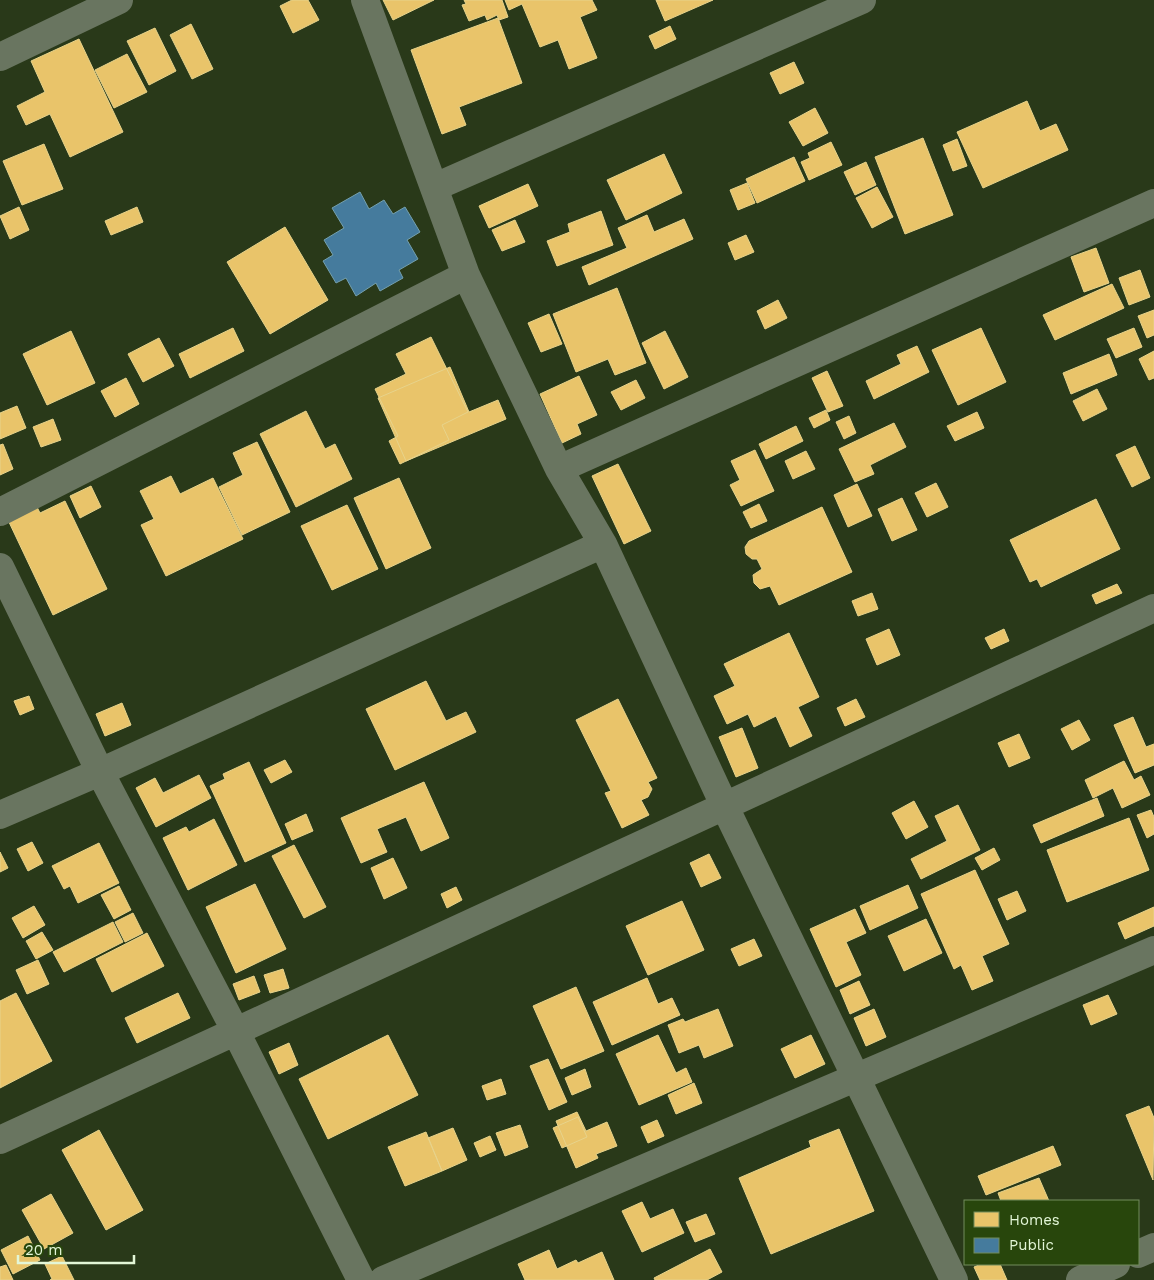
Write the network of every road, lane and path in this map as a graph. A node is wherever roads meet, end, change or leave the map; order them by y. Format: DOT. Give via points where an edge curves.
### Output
graph roads {
  1 [pos="119,0"];
  2 [pos="365,0"];
  3 [pos="862,0"];
  4 [pos="0,57"];
  5 [pos="435,187"];
  6 [pos="1154,203"];
  7 [pos="466,275"];
  8 [pos="559,469"];
  9 [pos="0,512"];
  10 [pos="603,544"];
  11 [pos="0,567"];
  12 [pos="1154,608"];
  13 [pos="100,772"];
  14 [pos="725,807"];
  15 [pos="0,815"];
  16 [pos="1154,950"];
  17 [pos="235,1030"];
  18 [pos="855,1079"];
  19 [pos="0,1140"];
  20 [pos="1154,1247"];
  21 [pos="1139,1254"];
  22 [pos="1114,1265"];
  23 [pos="361,1280"];
  24 [pos="383,1280"];
  25 [pos="954,1280"];
  26 [pos="1080,1280"];
  1 -- 4 [label="street"];
  2 -- 5 [label="street"];
  3 -- 5 [label="street"];
  5 -- 7 [label="street"];
  6 -- 8 [label="street"];
  7 -- 8 [label="street"];
  7 -- 9 [label="street"];
  8 -- 10 [label="street"];
  10 -- 13 [label="street"];
  10 -- 14 [label="street"];
  11 -- 13 [label="street"];
  12 -- 14 [label="street"];
  13 -- 15 [label="street"];
  13 -- 17 [label="street"];
  14 -- 17 [label="street"];
  14 -- 18 [label="street"];
  16 -- 18 [label="street"];
  17 -- 19 [label="street"];
  17 -- 23 [label="street"];
  18 -- 24 [label="street"];
  18 -- 25 [label="street"];
  20 -- 21 [label="street"];
  22 -- 26 [label="street"];
}
